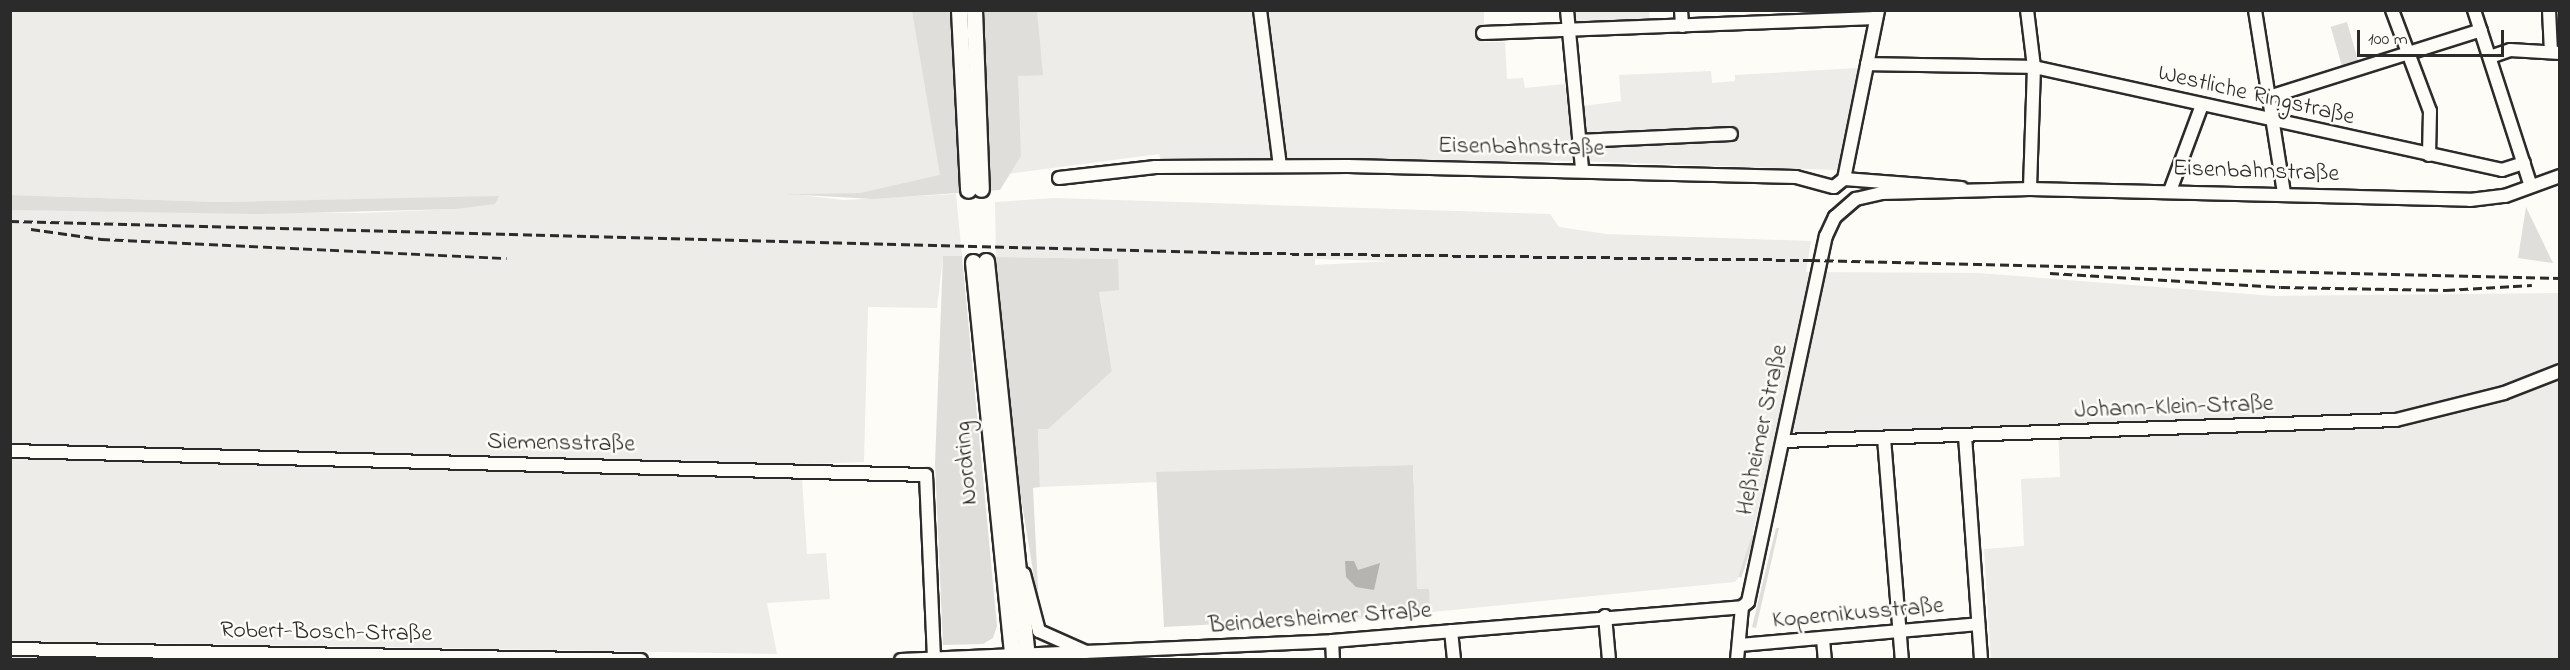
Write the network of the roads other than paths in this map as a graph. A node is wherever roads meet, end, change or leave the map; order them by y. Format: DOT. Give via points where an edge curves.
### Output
graph roads {
  1 [pos="959,10"];
  2 [pos="974,10"];
  3 [pos="1260,10"];
  4 [pos="1567,10"];
  5 [pos="1681,10"];
  6 [pos="2027,10"];
  7 [pos="2255,10"];
  8 [pos="2392,10"];
  9 [pos="2474,10"];
  10 [pos="2549,10"];
  11 [pos="1877,14"];
  12 [pos="1682,26"];
  13 [pos="2481,30"];
  14 [pos="1569,31"];
  15 [pos="1483,33"];
  16 [pos="2555,53"];
  17 [pos="2405,54"];
  18 [pos="2490,57"];
  19 [pos="1867,64"];
  20 [pos="2034,67"];
  21 [pos="2270,97"];
  22 [pos="2202,105"];
  23 [pos="2274,122"];
  24 [pos="1731,134"];
  25 [pos="1579,141"];
  26 [pos="2429,155"];
  27 [pos="2524,163"];
  28 [pos="1280,166"];
  29 [pos="1582,170"];
  30 [pos="2559,176"];
  31 [pos="1059,178"];
  32 [pos="1844,179"];
  33 [pos="2531,186"];
  34 [pos="2030,189"];
  35 [pos="2170,190"];
  36 [pos="1978,192"];
  37 [pos="2284,194"];
  38 [pos="1841,211"];
  39 [pos="2559,371"];
  40 [pos="1965,436"];
  41 [pos="1884,438"];
  42 [pos="1783,441"];
  43 [pos="10,451"];
  44 [pos="1010,502"];
  45 [pos="1742,607"];
  46 [pos="1605,616"];
  47 [pos="1978,624"];
  48 [pos="1451,631"];
  49 [pos="1899,632"];
  50 [pos="1823,639"];
  51 [pos="1332,641"];
  52 [pos="1740,645"];
  53 [pos="10,649"];
  54 [pos="1095,655"];
  55 [pos="1158,655"];
  56 [pos="1020,657"];
  57 [pos="467,658"];
  58 [pos="934,658"];
  59 [pos="641,660"];
  60 [pos="901,660"];
  61 [pos="1333,660"];
  62 [pos="1454,660"];
  63 [pos="1609,660"];
  64 [pos="1737,660"];
  65 [pos="1825,660"];
  66 [pos="1902,660"];
  67 [pos="1981,660"];
  1 -- 2 [label="main road" via="975,189"];
  3 -- 28 [label="street"];
  4 -- 14 [label="street"];
  5 -- 12 [label="street"];
  6 -- 20 [label="street"];
  7 -- 21 [label="street"];
  8 -- 17 [label="street"];
  9 -- 13 [label="street"];
  10 -- 16 [label="street"];
  11 -- 12 [label="street"];
  11 -- 19 [label="street"];
  12 -- 14 [label="street"];
  13 -- 17 [label="street"];
  13 -- 18 [label="street"];
  14 -- 15 [label="street"];
  14 -- 25 [label="street"];
  16 -- 18 [label="street" via="2510,50"];
  17 -- 21 [label="street"];
  17 -- 26 [label="street" via="2430,111"];
  18 -- 27 [label="street"];
  19 -- 20 [label="street, Westliche Ringstraße"];
  19 -- 32 [label="street"];
  20 -- 22 [label="street, Westliche Ringstraße"];
  20 -- 34 [label="street"];
  21 -- 23 [label="street"];
  22 -- 23 [label="street, Westliche Ringstraße"];
  22 -- 35 [label="street"];
  23 -- 26 [label="street, Westliche Ringstraße"];
  23 -- 37 [label="street"];
  24 -- 25 [label="street"];
  25 -- 29 [label="street"];
  26 -- 27 [label="street, Westliche Ringstraße" via="2502,170"];
  27 -- 33 [label="street"];
  28 -- 29 [label="street, Eisenbahnstraße"];
  28 -- 31 [label="street, Eisenbahnstraße" via="1155,167"];
  29 -- 32 [label="street, Eisenbahnstraße" via="1796,177 1830,187"];
  30 -- 33 [label="street, Eisenbahnstraße"];
  32 -- 36 [label="street, Eisenbahnstraße" via="1920,181"];
  33 -- 37 [label="street, Eisenbahnstraße" via="2470,200"];
  34 -- 35 [label="street, Eisenbahnstraße"];
  34 -- 36 [label="street, Eisenbahnstraße"];
  35 -- 37 [label="street, Eisenbahnstraße"];
  36 -- 38 [label="street, Eisenbahnstraße" via="1881,193"];
  38 -- 42 [label="street, Heßheimer Straße" via="1825,242"];
  39 -- 40 [label="street, Johann-Klein-Straße" via="2504,393 2396,420"];
  40 -- 41 [label="street, Johann-Klein-Straße"];
  40 -- 47 [label="street"];
  41 -- 42 [label="street, Johann-Klein-Straße"];
  41 -- 49 [label="street"];
  42 -- 45 [label="street, Heßheimer Straße" via="1748,602"];
  43 -- 58 [label="street, Siemensstraße" via="926,475"];
  44 -- 54 [label="street, Nordring" via="1039,631 1054,643"];
  44 -- 56 [label="main road, Nordring"];
  44 -- 56 [label="main road, Nordring" via="980,261"];
  45 -- 46 [label="street, Beindersheimer Straße"];
  45 -- 52 [label="street, Heßheimer Straße"];
  46 -- 48 [label="street, Beindersheimer Straße"];
  46 -- 63 [label="street"];
  47 -- 49 [label="street, Kopernikusstraße"];
  47 -- 67 [label="street"];
  48 -- 51 [label="street, Beindersheimer Straße"];
  48 -- 62 [label="street"];
  49 -- 50 [label="street, Kopernikusstraße"];
  49 -- 66 [label="street"];
  50 -- 52 [label="street, Kopernikusstraße"];
  50 -- 65 [label="street"];
  51 -- 55 [label="street, Beindersheimer Straße"];
  51 -- 61 [label="street"];
  52 -- 64 [label="street, Heßheimer Straße"];
  53 -- 57 [label="street, Robert-Bosch-Straße"];
  54 -- 55 [label="street, Beindersheimer Straße"];
  54 -- 56 [label="street, Beindersheimer Straße"];
  56 -- 58 [label="street, Beindersheimer Straße"];
  57 -- 59 [label="street, Robert-Bosch-Straße"];
  58 -- 60 [label="street, Beindersheimer Straße"];
}
